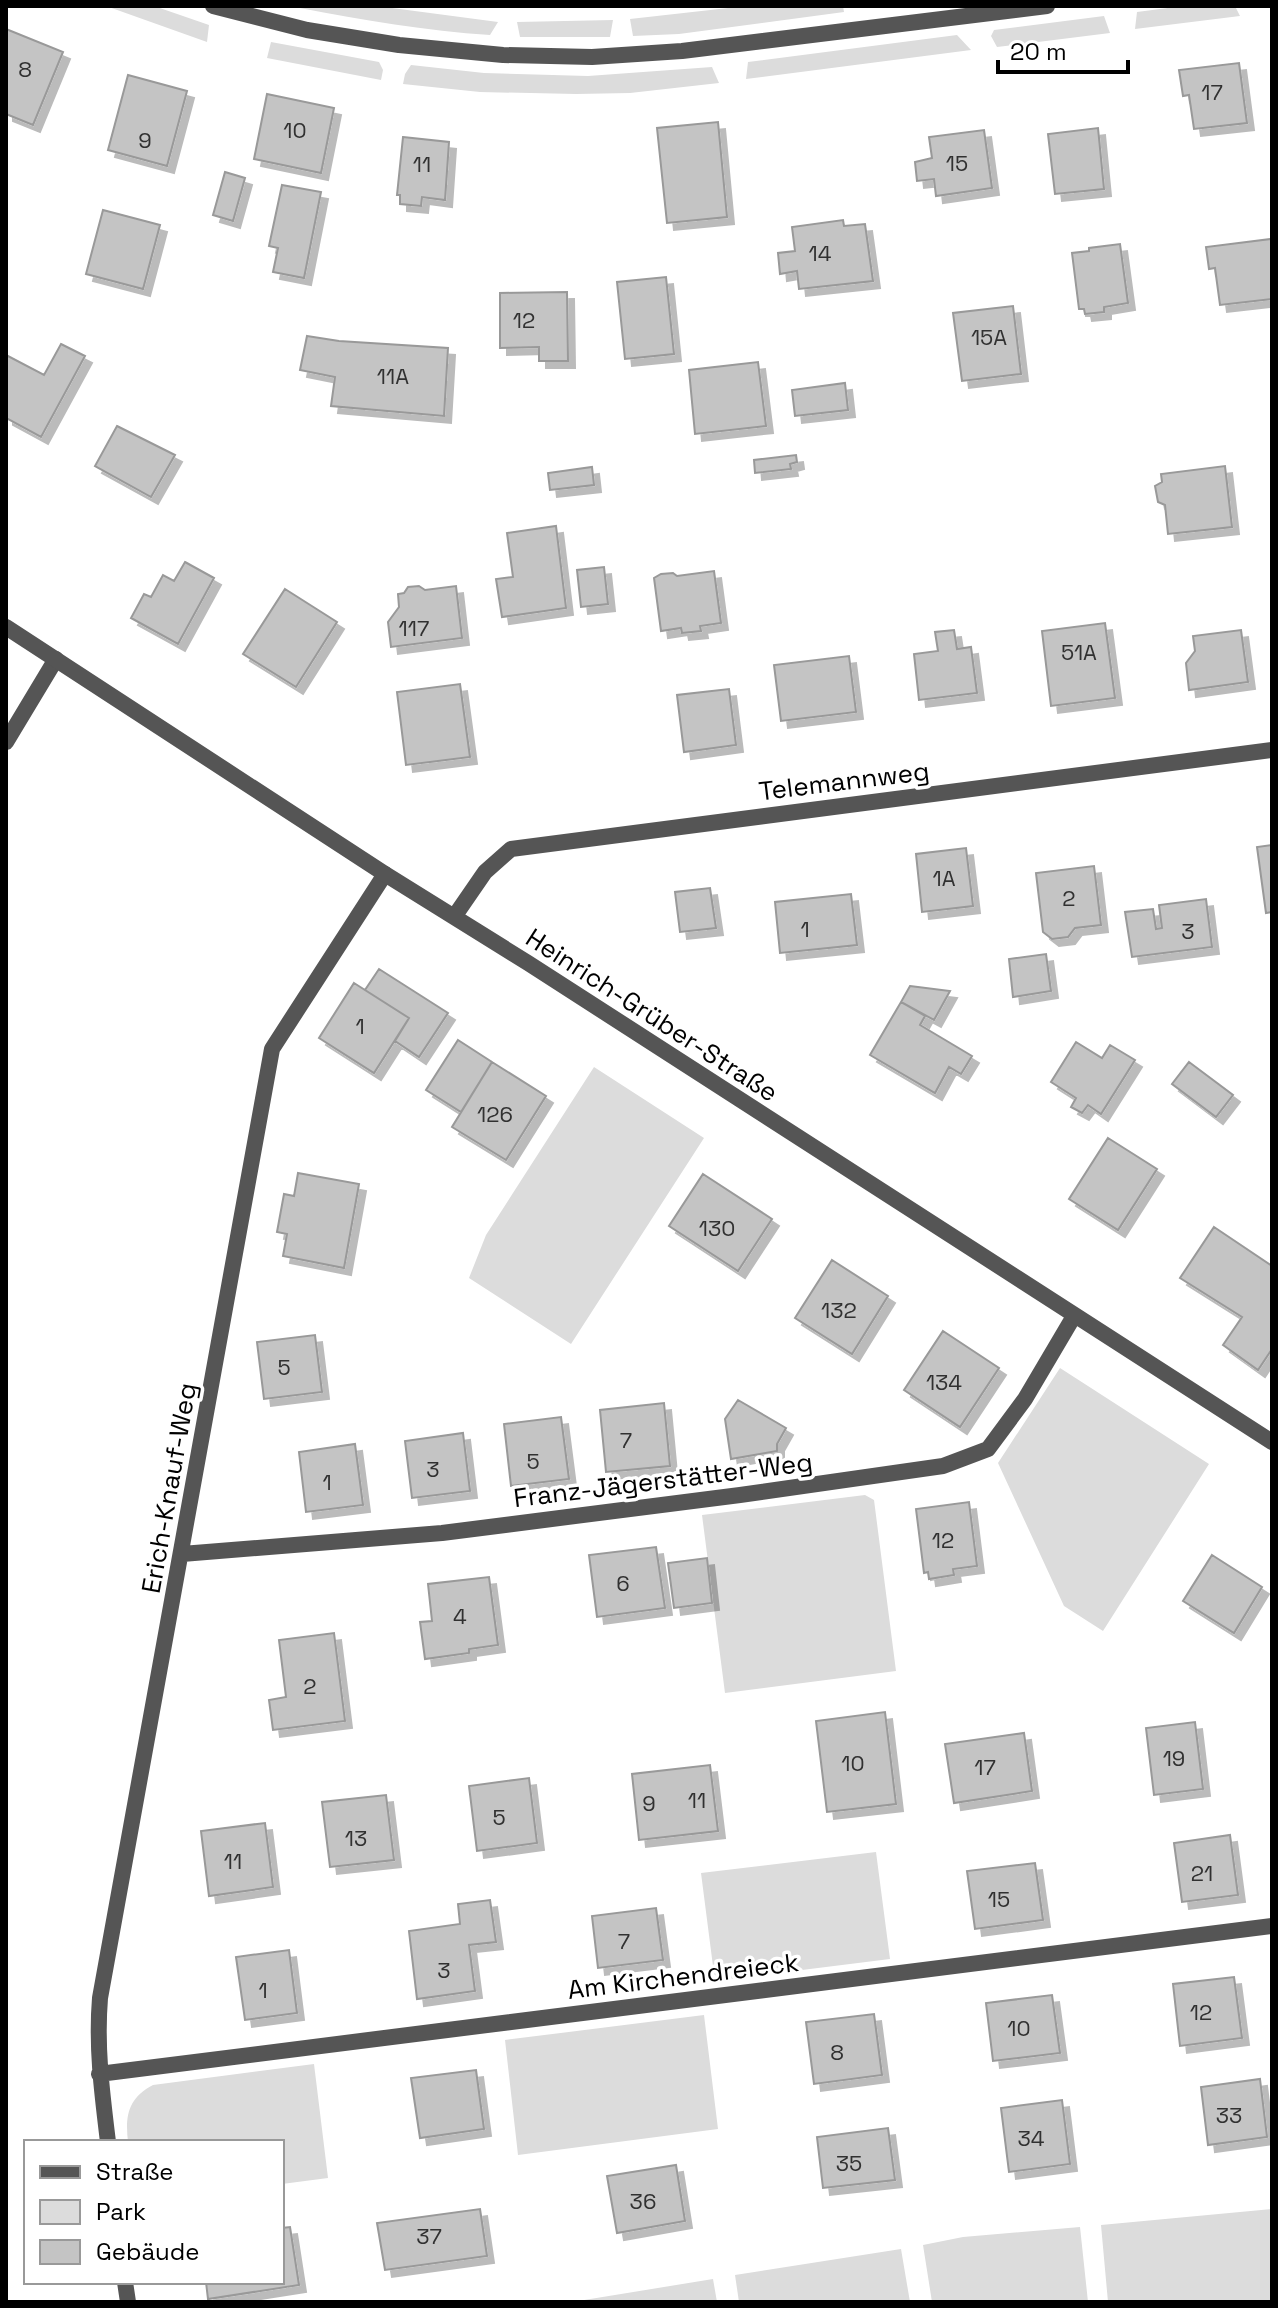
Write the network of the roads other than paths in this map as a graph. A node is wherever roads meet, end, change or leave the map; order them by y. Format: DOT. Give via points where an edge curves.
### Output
graph roads {
  1 [pos="213,6"];
  2 [pos="1047,6"];
  3 [pos="6,627"];
  4 [pos="56,659"];
  5 [pos="6,742"];
  6 [pos="1272,750"];
  7 [pos="385,874"];
  8 [pos="454,917"];
  9 [pos="1074,1316"];
  10 [pos="1272,1442"];
  11 [pos="182,1554"];
  12 [pos="1272,1926"];
  13 [pos="99,2074"];
  14 [pos="108,2140"];
  1 -- 2 [label="street" via="307,30 399,45 592,57 682,51"];
  3 -- 4 [label="street, Heinrich-Grüber-Straße"];
  4 -- 5 [label="street"];
  4 -- 7 [label="street, Heinrich-Grüber-Straße"];
  6 -- 8 [label="street, Telemannweg" via="511,849 485,872"];
  7 -- 8 [label="street, Heinrich-Grüber-Straße"];
  7 -- 11 [label="street, Erich-Knauf-Weg" via="272,1049"];
  8 -- 9 [label="street, Heinrich-Grüber-Straße"];
  9 -- 10 [label="street, Heinrich-Grüber-Straße"];
  9 -- 11 [label="street, Franz-Jägerstätter-Weg" via="988,1449 943,1466 442,1533"];
  11 -- 13 [label="street, Erich-Knauf-Weg" via="100,1998"];
  12 -- 13 [label="street, Am Kirchendreieck"];
  13 -- 14 [label="street, Erich-Knauf-Weg"];
}
